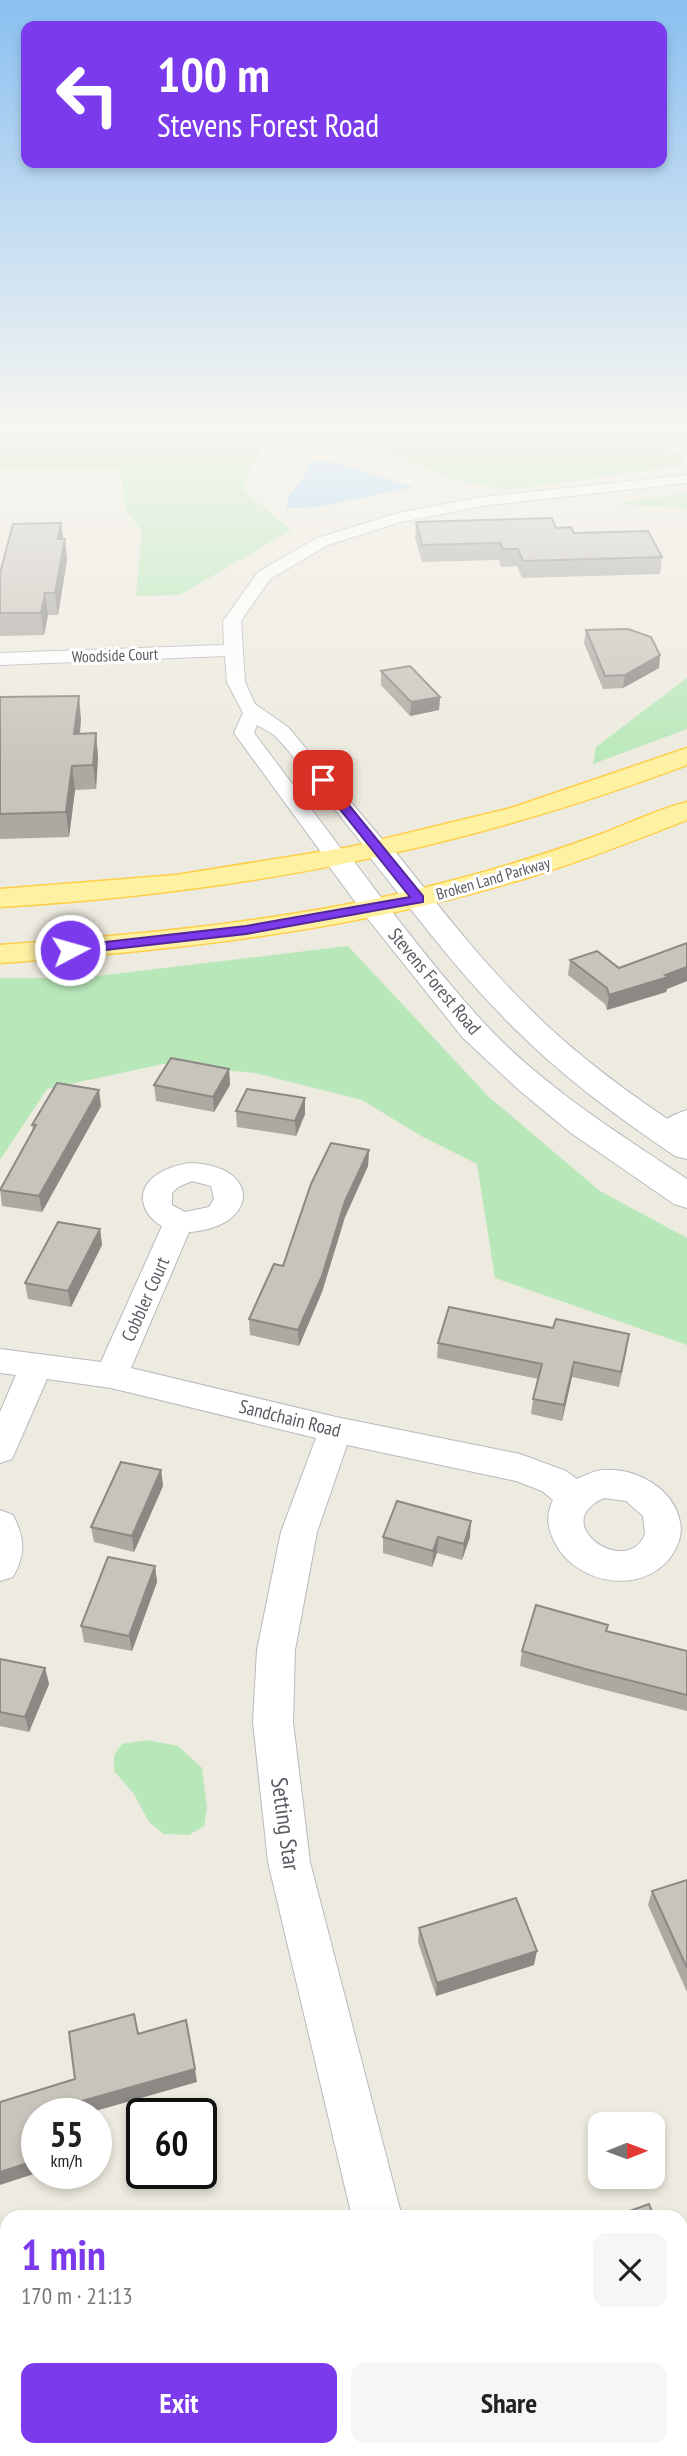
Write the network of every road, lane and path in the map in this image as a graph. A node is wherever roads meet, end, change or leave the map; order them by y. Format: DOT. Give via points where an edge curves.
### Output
graph roads {
  1 [pos="322,542"];
  2 [pos="229,650"];
  3 [pos="0,659"];
  4 [pos="252,714"];
  5 [pos="687,756"];
  6 [pos="687,810"];
  7 [pos="379,850"];
  8 [pos="337,858"];
  9 [pos="0,898"];
  10 [pos="419,899"];
  11 [pos="374,908"];
  12 [pos="0,954"];
  13 [pos="680,1133"];
  14 [pos="687,1196"];
  15 [pos="179,1222"];
  16 [pos="0,1361"];
  17 [pos="37,1365"];
  18 [pos="111,1376"];
  19 [pos="336,1430"];
  20 [pos="0,1450"];
  21 [pos="574,1497"];
  22 [pos="0,1525"];
  23 [pos="0,1566"];
  24 [pos="375,2210"];
  1 -- 2 [label="street, Stevens Forest Road" via="295,554 257,583 234,618"];
  2 -- 3 [label="street, Woodside Court"];
  2 -- 4 [label="street, Stevens Forest Road" via="236,683"];
  4 -- 7 [label="street, Stevens Forest Road" via="278,729"];
  4 -- 8 [label="street, Stevens Forest Road" via="244,733"];
  5 -- 7 [label="main road" via="607,788"];
  6 -- 10 [label="main road, Broken Land Parkway" via="581,853"];
  7 -- 8 [label="main road"];
  7 -- 10 [label="street, Stevens Forest Road"];
  8 -- 9 [label="main road" via="153,886"];
  8 -- 11 [label="street, Stevens Forest Road"];
  10 -- 11 [label="main road, Broken Land Parkway"];
  10 -- 13 [label="street, Stevens Forest Road" via="475,969 577,1069"];
  11 -- 12 [label="main road, Broken Land Parkway" via="246,930"];
  11 -- 14 [label="street, Stevens Forest Road" via="474,1031 583,1125"];
  15 -- 18 [label="street, Cobbler Court"];
  16 -- 17 [label="street, Sandchain Road"];
  17 -- 18 [label="street, Sandchain Road"];
  17 -- 20 [label="street"];
  18 -- 19 [label="street, Sandchain Road"];
  19 -- 21 [label="street, Sandchain Road" via="520,1468 554,1481"];
  19 -- 24 [label="street, Setting Star" via="299,1532 276,1650 273,1722 289,1862"];
  22 -- 23 [label="street" via="7,1540"];
}
